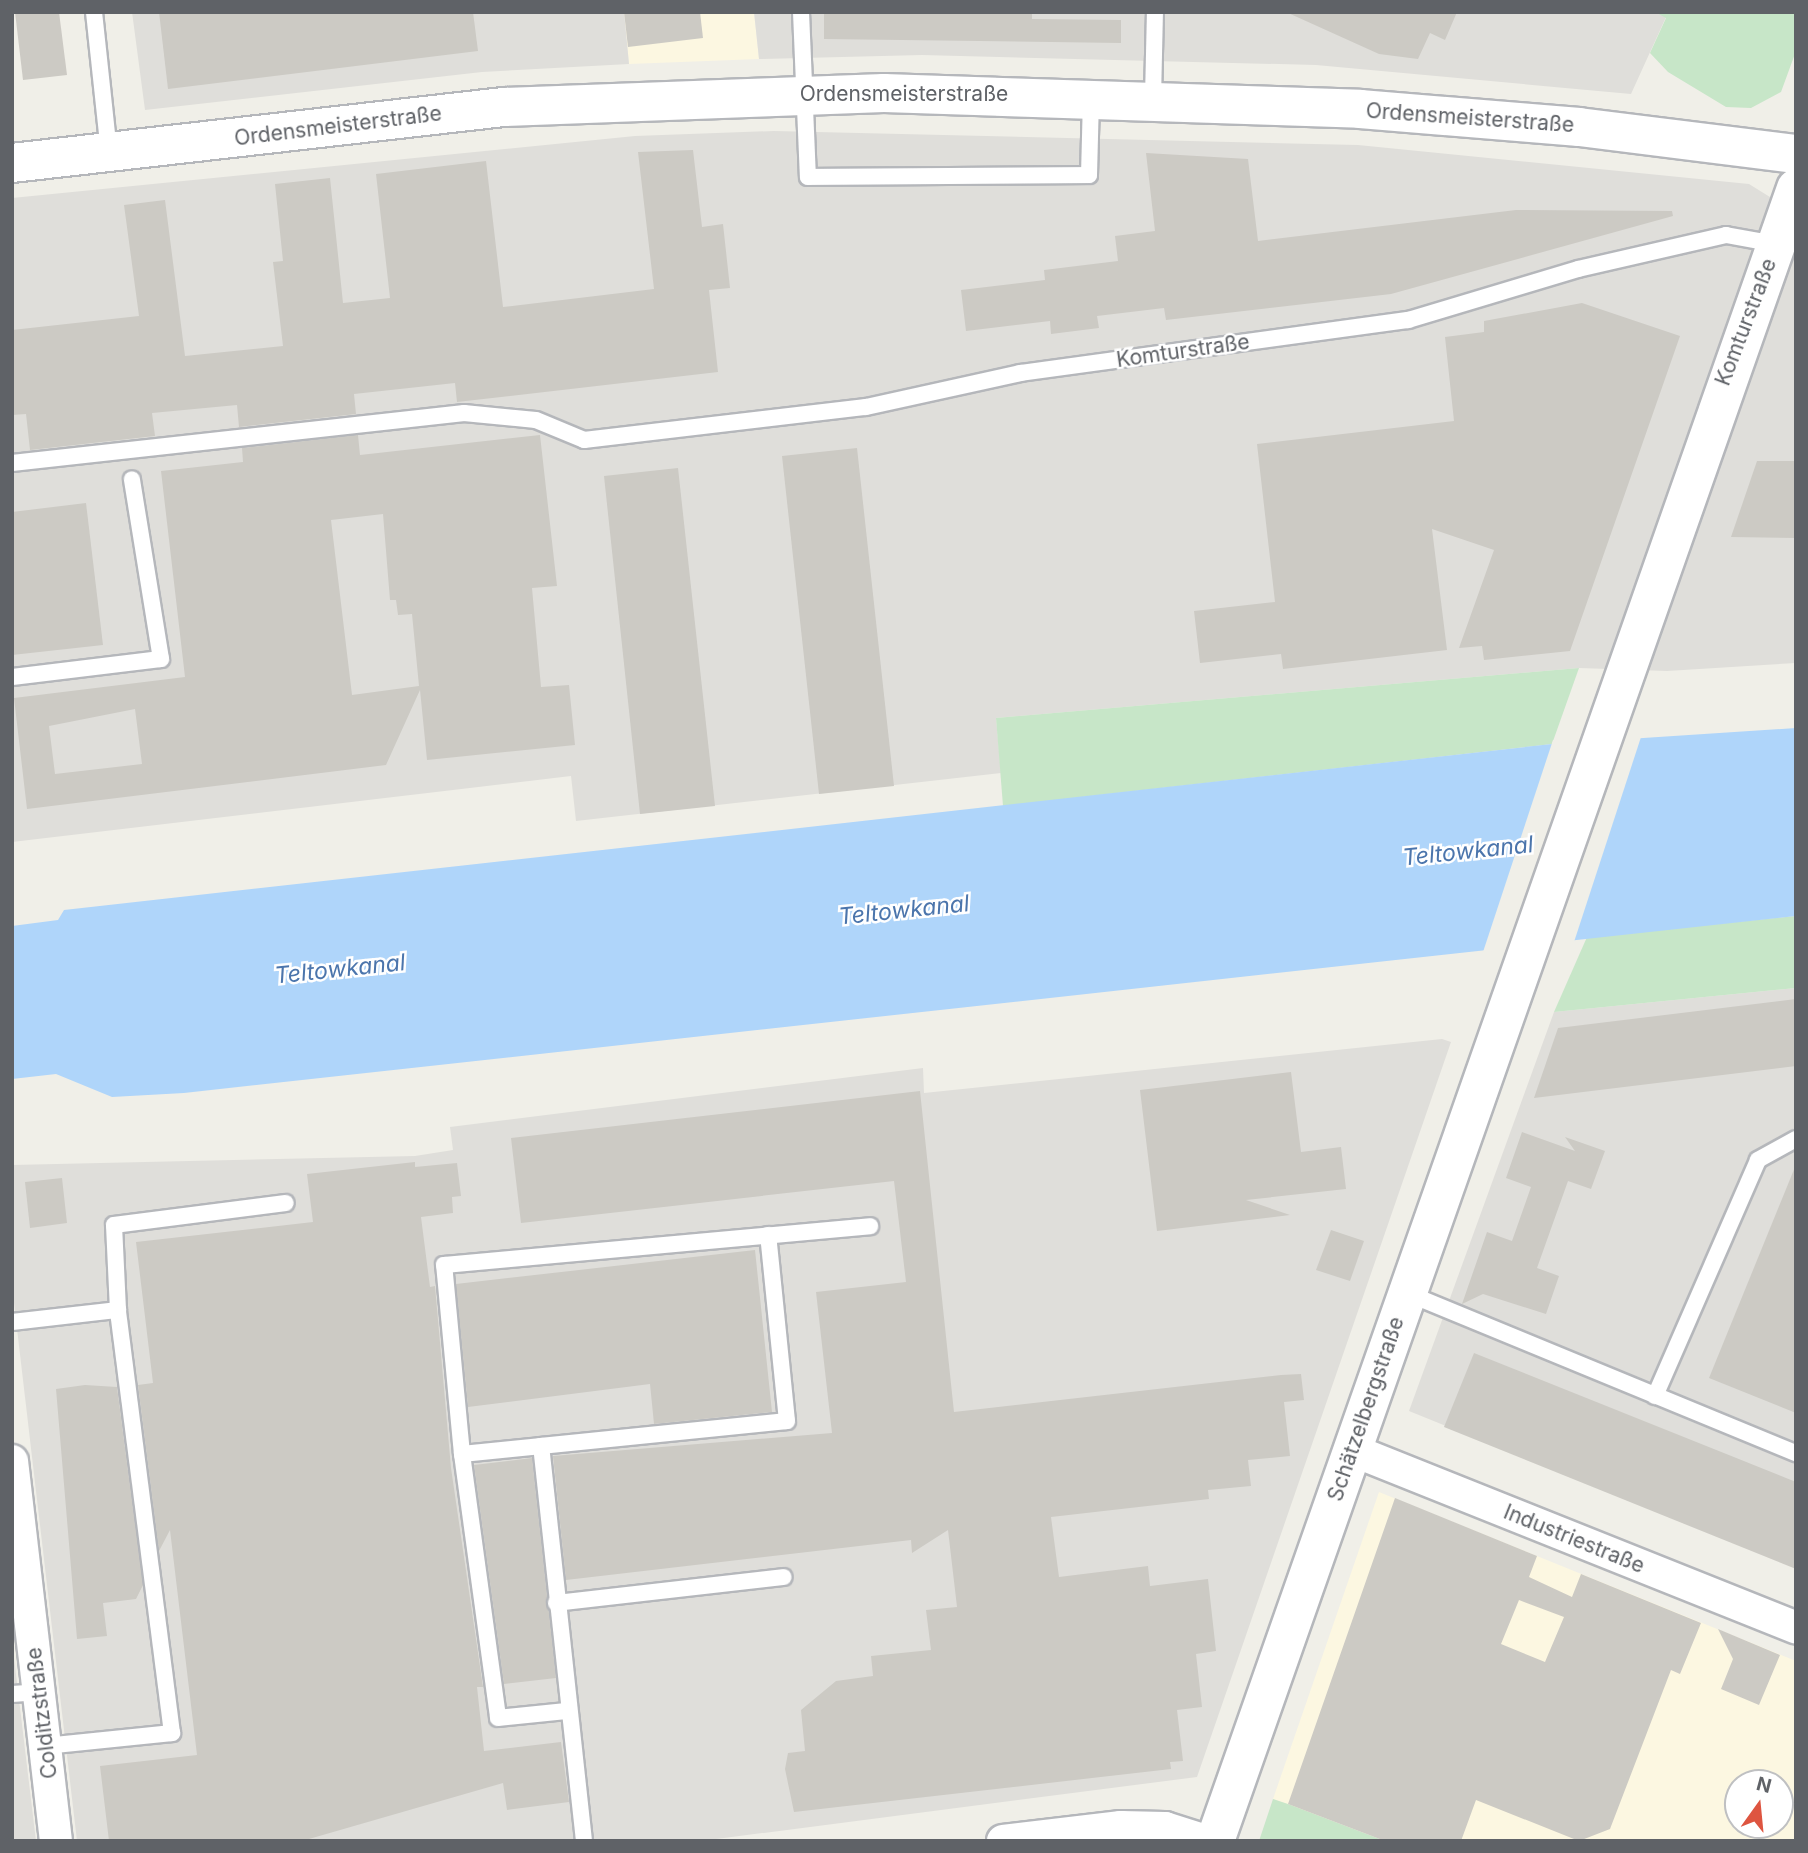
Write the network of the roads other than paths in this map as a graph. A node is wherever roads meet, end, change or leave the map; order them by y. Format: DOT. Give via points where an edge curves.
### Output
graph roads {
  1 [pos="94,12"];
  2 [pos="801,12"];
  3 [pos="1155,12"];
  4 [pos="801,94"];
  5 [pos="1091,96"];
  6 [pos="1153,98"];
  7 [pos="109,152"];
  8 [pos="1796,154"];
  9 [pos="12,163"];
  10 [pos="1796,188"];
  11 [pos="1776,244"];
  12 [pos="12,463"];
  13 [pos="132,479"];
  14 [pos="12,677"];
  15 [pos="1517,978"];
  16 [pos="1796,1139"];
  17 [pos="286,1203"];
  18 [pos="870,1226"];
  19 [pos="768,1235"];
  20 [pos="1407,1293"];
  21 [pos="118,1310"];
  22 [pos="12,1322"];
  23 [pos="1655,1396"];
  24 [pos="541,1446"];
  25 [pos="1352,1450"];
  26 [pos="1796,1453"];
  27 [pos="461,1454"];
  28 [pos="12,1461"];
  29 [pos="784,1577"];
  30 [pos="556,1603"];
  31 [pos="1796,1628"];
  32 [pos="26,1693"];
  33 [pos="566,1711"];
  34 [pos="45,1746"];
  35 [pos="56,1841"];
  36 [pos="584,1841"];
  37 [pos="1003,1841"];
  38 [pos="1206,1841"];
  39 [pos="1215,1841"];
  1 -- 7 [label="lane"];
  2 -- 4 [label="lane"];
  3 -- 6 [label="lane"];
  4 -- 5 [label="street, Ordensmeisterstraße"];
  4 -- 5 [label="lane" via="808,177 1089,176"];
  4 -- 7 [label="street, Ordensmeisterstraße" via="505,107"];
  5 -- 6 [label="street, Ordensmeisterstraße"];
  6 -- 8 [label="street, Ordensmeisterstraße" via="1579,127"];
  7 -- 9 [label="street, Ordensmeisterstraße"];
  10 -- 11 [label="street, Komturstraße"];
  11 -- 12 [label="lane, Komturstraße" via="1726,235 1578,269 1408,320 1020,373 866,407 584,440 536,420 464,413"];
  11 -- 15 [label="street, Komturstraße"];
  13 -- 14 [label="lane" via="161,659"];
  15 -- 20 [label="street, Schätzelbergstraße"];
  16 -- 23 [label="lane" via="1758,1160"];
  17 -- 21 [label="lane" via="114,1225"];
  18 -- 19 [label="lane"];
  19 -- 24 [label="lane" via="787,1421"];
  19 -- 27 [label="lane" via="444,1265"];
  20 -- 23 [label="lane"];
  20 -- 25 [label="street, Schätzelbergstraße"];
  21 -- 22 [label="lane"];
  21 -- 34 [label="lane" via="172,1733"];
  23 -- 26 [label="lane"];
  24 -- 27 [label="lane"];
  24 -- 30 [label="lane"];
  25 -- 31 [label="street, Industriestraße"];
  25 -- 39 [label="street, Schätzelbergstraße"];
  27 -- 33 [label="lane" via="498,1718"];
  28 -- 32 [label="street, Colditzstraße"];
  29 -- 30 [label="lane"];
  30 -- 33 [label="lane"];
  32 -- 34 [label="street, Colditzstraße"];
  33 -- 36 [label="lane"];
  34 -- 35 [label="street, Colditzstraße"];
  37 -- 38 [label="street" via="1121,1827 1165,1828"];
}
